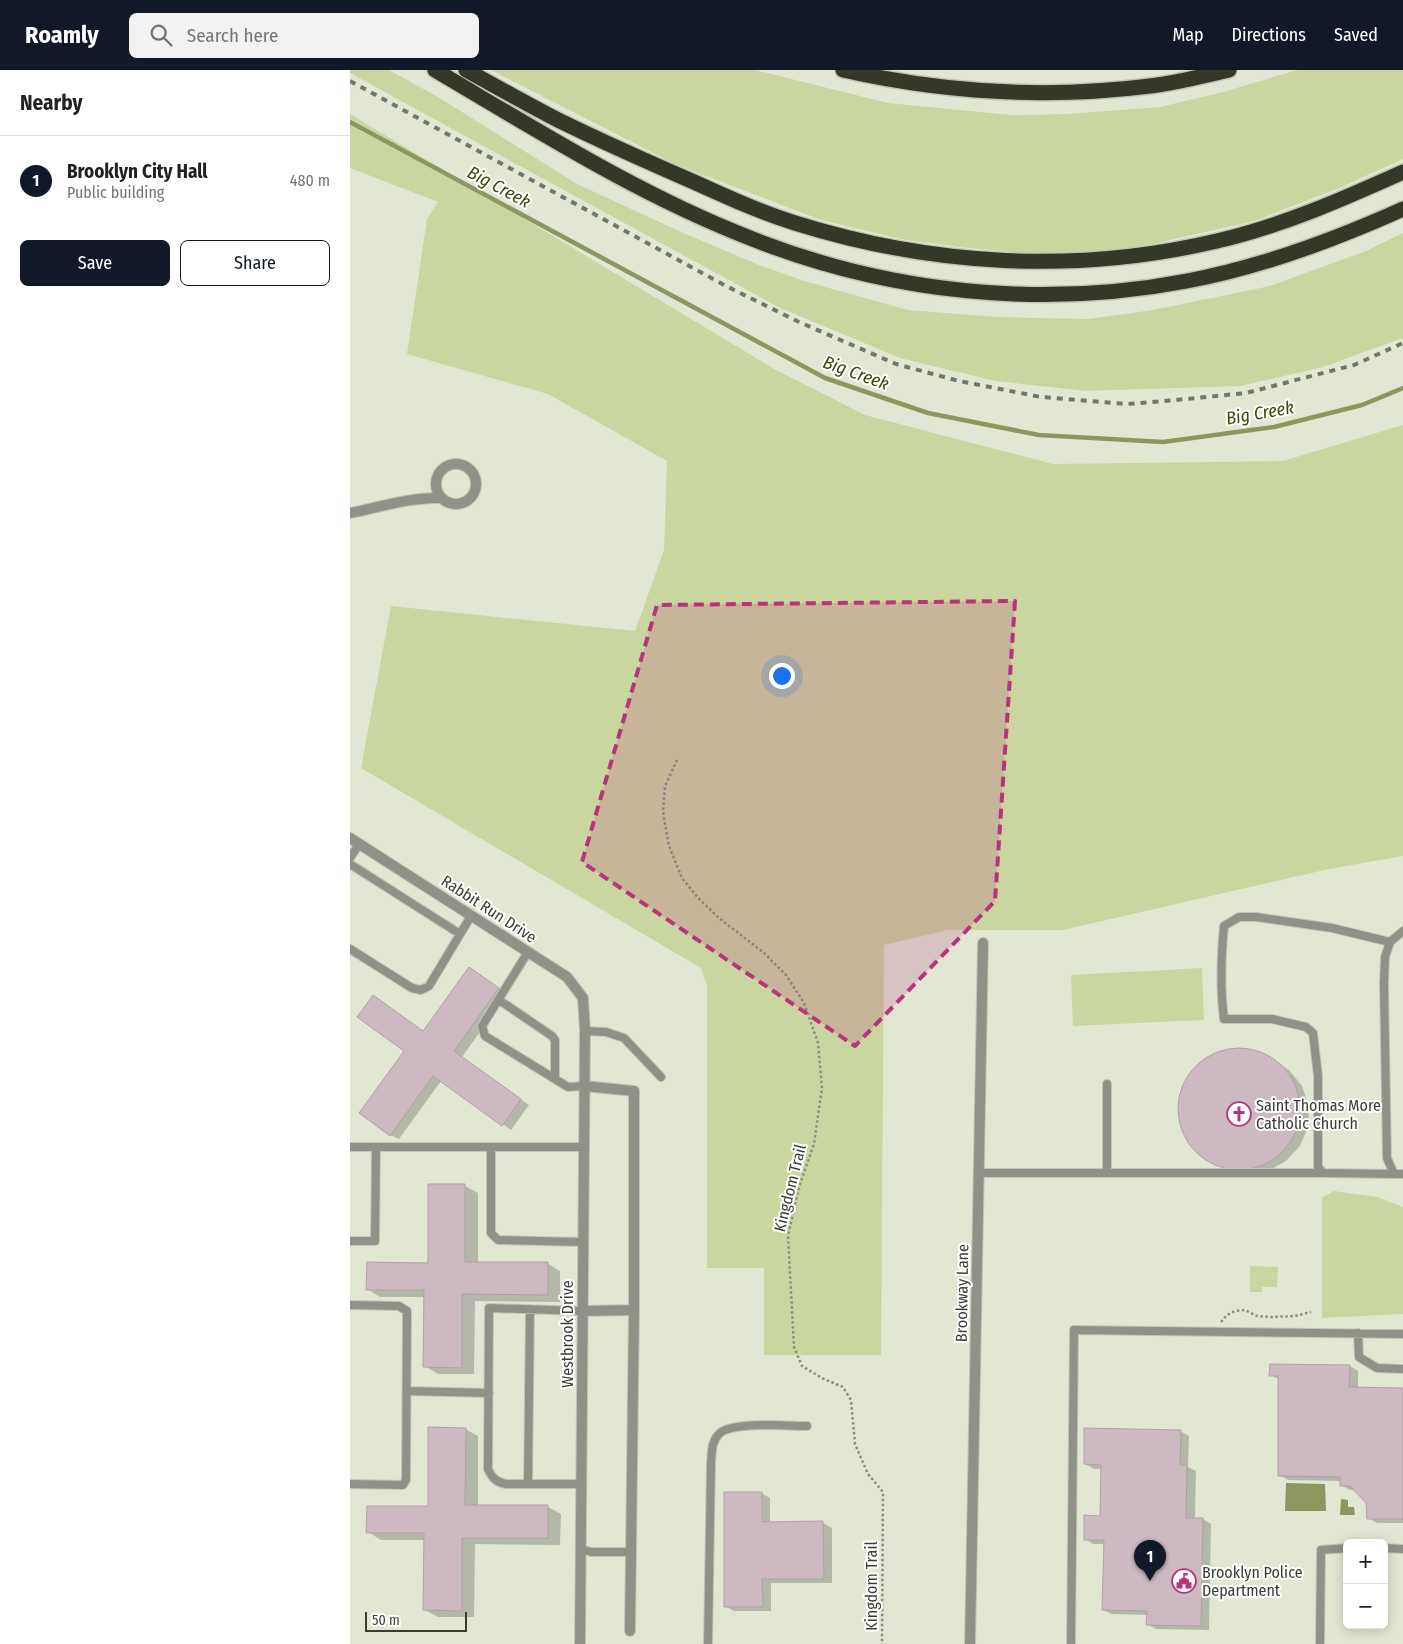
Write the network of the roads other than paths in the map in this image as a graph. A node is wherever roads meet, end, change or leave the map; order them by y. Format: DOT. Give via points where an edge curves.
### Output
graph roads {
  1 [pos="435,70"];
  2 [pos="466,70"];
  3 [pos="843,70"];
  4 [pos="1229,70"];
  5 [pos="1403,172"];
  6 [pos="1403,209"];
  7 [pos="441,498"];
  8 [pos="350,513"];
  9 [pos="350,838"];
  10 [pos="359,844"];
  11 [pos="350,858"];
  12 [pos="350,864"];
  13 [pos="471,916"];
  14 [pos="1403,931"];
  15 [pos="460,934"];
  16 [pos="1390,942"];
  17 [pos="983,943"];
  18 [pos="350,949"];
  19 [pos="528,952"];
  20 [pos="499,1000"];
  21 [pos="584,1028"];
  22 [pos="661,1077"];
  23 [pos="555,1079"];
  24 [pos="1107,1084"];
  25 [pos="584,1086"];
  26 [pos="350,1147"];
  27 [pos="376,1147"];
  28 [pos="491,1147"];
  29 [pos="583,1148"];
  30 [pos="1323,1173"];
  31 [pos="979,1174"];
  32 [pos="1107,1174"];
  33 [pos="1394,1174"];
  34 [pos="1403,1174"];
  35 [pos="350,1241"];
  36 [pos="582,1242"];
  37 [pos="350,1305"];
  38 [pos="530,1309"];
  39 [pos="582,1310"];
  40 [pos="634,1310"];
  41 [pos="1358,1333"];
  42 [pos="1403,1334"];
  43 [pos="1403,1369"];
  44 [pos="407,1391"];
  45 [pos="489,1392"];
  46 [pos="807,1426"];
  47 [pos="350,1484"];
  48 [pos="528,1484"];
  49 [pos="581,1484"];
  50 [pos="1343,1548"];
  51 [pos="1388,1548"];
  52 [pos="1403,1548"];
  53 [pos="581,1549"];
  54 [pos="630,1552"];
  55 [pos="630,1631"];
  56 [pos="580,1644"];
  57 [pos="708,1644"];
  58 [pos="970,1644"];
  59 [pos="1071,1644"];
  60 [pos="1320,1644"];
  1 -- 6 [label="highway" via="664,200 748,238 818,263 933,287 1044,295 1188,281 1273,260"];
  2 -- 5 [label="highway" via="647,162 770,214 874,244 962,258 1060,262 1166,252 1277,224 1320,209"];
  3 -- 4 [label="highway" via="921,85 1055,94 1152,86"];
  7 -- 7 [label="street" via="436,479 443,468 462,464 472,472 476,484 468,500 451,503"];
  7 -- 8 [label="street" via="415,499"];
  9 -- 10 [label="street, Rabbit Run Drive"];
  10 -- 11 [label="lane"];
  10 -- 13 [label="street, Rabbit Run Drive"];
  12 -- 15 [label="lane"];
  13 -- 15 [label="lane"];
  13 -- 19 [label="street, Rabbit Run Drive"];
  14 -- 16 [label="lane"];
  15 -- 18 [label="lane" via="429,986 421,990 412,988"];
  16 -- 30 [label="lane" via="1332,928 1256,917 1239,917 1224,926 1224,1018 1272,1018 1306,1027 1313,1033 1318,1076 1318,1167"];
  16 -- 33 [label="lane" via="1385,957 1384,984 1387,1158"];
  17 -- 31 [label="street, Brookway Lane"];
  19 -- 20 [label="lane"];
  19 -- 21 [label="street, Rabbit Run Drive" via="567,977 583,998"];
  20 -- 23 [label="lane" via="555,1040"];
  20 -- 23 [label="lane" via="482,1026 485,1036"];
  21 -- 22 [label="lane" via="624,1038"];
  21 -- 25 [label="street, Westbrook Drive"];
  23 -- 25 [label="lane" via="568,1087"];
  24 -- 32 [label="lane"];
  25 -- 29 [label="street, Westbrook Drive"];
  25 -- 40 [label="street" via="634,1091"];
  26 -- 27 [label="lane"];
  27 -- 28 [label="lane"];
  27 -- 35 [label="lane" via="375,1241"];
  28 -- 29 [label="lane"];
  28 -- 36 [label="lane" via="491,1233 494,1237 498,1240"];
  29 -- 36 [label="street, Westbrook Drive"];
  30 -- 32 [label="lane"];
  30 -- 33 [label="lane"];
  31 -- 32 [label="lane"];
  31 -- 58 [label="street, Brookway Lane"];
  33 -- 34 [label="lane"];
  36 -- 39 [label="street, Westbrook Drive"];
  37 -- 44 [label="lane" via="400,1306 407,1312"];
  38 -- 39 [label="lane"];
  38 -- 45 [label="lane" via="489,1308"];
  38 -- 48 [label="lane"];
  39 -- 40 [label="street"];
  39 -- 49 [label="street, Westbrook Drive"];
  40 -- 54 [label="street"];
  41 -- 42 [label="lane"];
  41 -- 43 [label="lane" via="1359,1357 1378,1368"];
  41 -- 59 [label="lane" via="1074,1330"];
  44 -- 45 [label="lane"];
  44 -- 47 [label="lane" via="406,1480 403,1485"];
  45 -- 48 [label="lane" via="488,1469 491,1476 501,1483"];
  46 -- 57 [label="lane" via="742,1425 728,1428 717,1436 712,1448"];
  48 -- 49 [label="lane"];
  49 -- 53 [label="street, Westbrook Drive"];
  50 -- 60 [label="lane" via="1321,1550"];
  51 -- 52 [label="lane"];
  53 -- 54 [label="lane"];
  53 -- 56 [label="street, Westbrook Drive"];
  54 -- 55 [label="street"];
}
